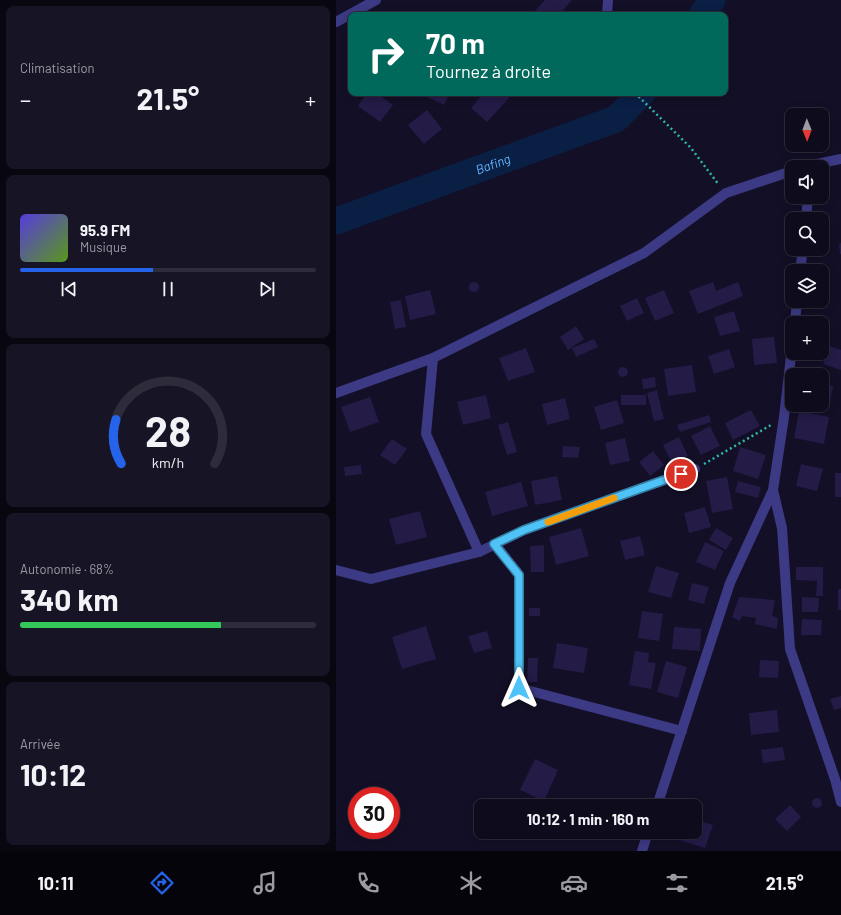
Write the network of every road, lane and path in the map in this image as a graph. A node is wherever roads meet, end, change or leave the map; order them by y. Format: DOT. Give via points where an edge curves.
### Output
graph roads {
  1 [pos="376,0"];
  2 [pos="608,0"];
  3 [pos="354,12"];
  4 [pos="607,12"];
  5 [pos="348,15"];
  6 [pos="336,22"];
  7 [pos="638,96"];
  8 [pos="841,158"];
  9 [pos="829,161"];
  10 [pos="785,173"];
  11 [pos="726,193"];
  12 [pos="432,358"];
  13 [pos="791,360"];
  14 [pos="336,393"];
  15 [pos="784,417"];
  16 [pos="695,469"];
  17 [pos="773,490"];
  18 [pos="494,544"];
  19 [pos="479,552"];
  20 [pos="336,570"];
  21 [pos="682,731"];
  22 [pos="659,799"];
  23 [pos="841,802"];
  24 [pos="646,839"];
  25 [pos="642,851"];
  1 -- 3 [label="street"];
  2 -- 4 [label="street"];
  5 -- 6 [label="street"];
  7 -- 11 [label="path" via="692,148"];
  8 -- 9 [label="street"];
  10 -- 11 [label="street"];
  11 -- 12 [label="street" via="644,253"];
  12 -- 14 [label="street"];
  12 -- 19 [label="street" via="426,434"];
  13 -- 15 [label="street"];
  15 -- 16 [label="path"];
  15 -- 17 [label="street"];
  16 -- 18 [label="street" via="524,530"];
  17 -- 21 [label="street" via="730,583"];
  17 -- 23 [label="street" via="782,528 790,649"];
  18 -- 19 [label="street"];
  18 -- 21 [label="street" via="519,575 519,688"];
  19 -- 20 [label="street" via="371,579"];
  21 -- 22 [label="street"];
  24 -- 25 [label="street"];
}
